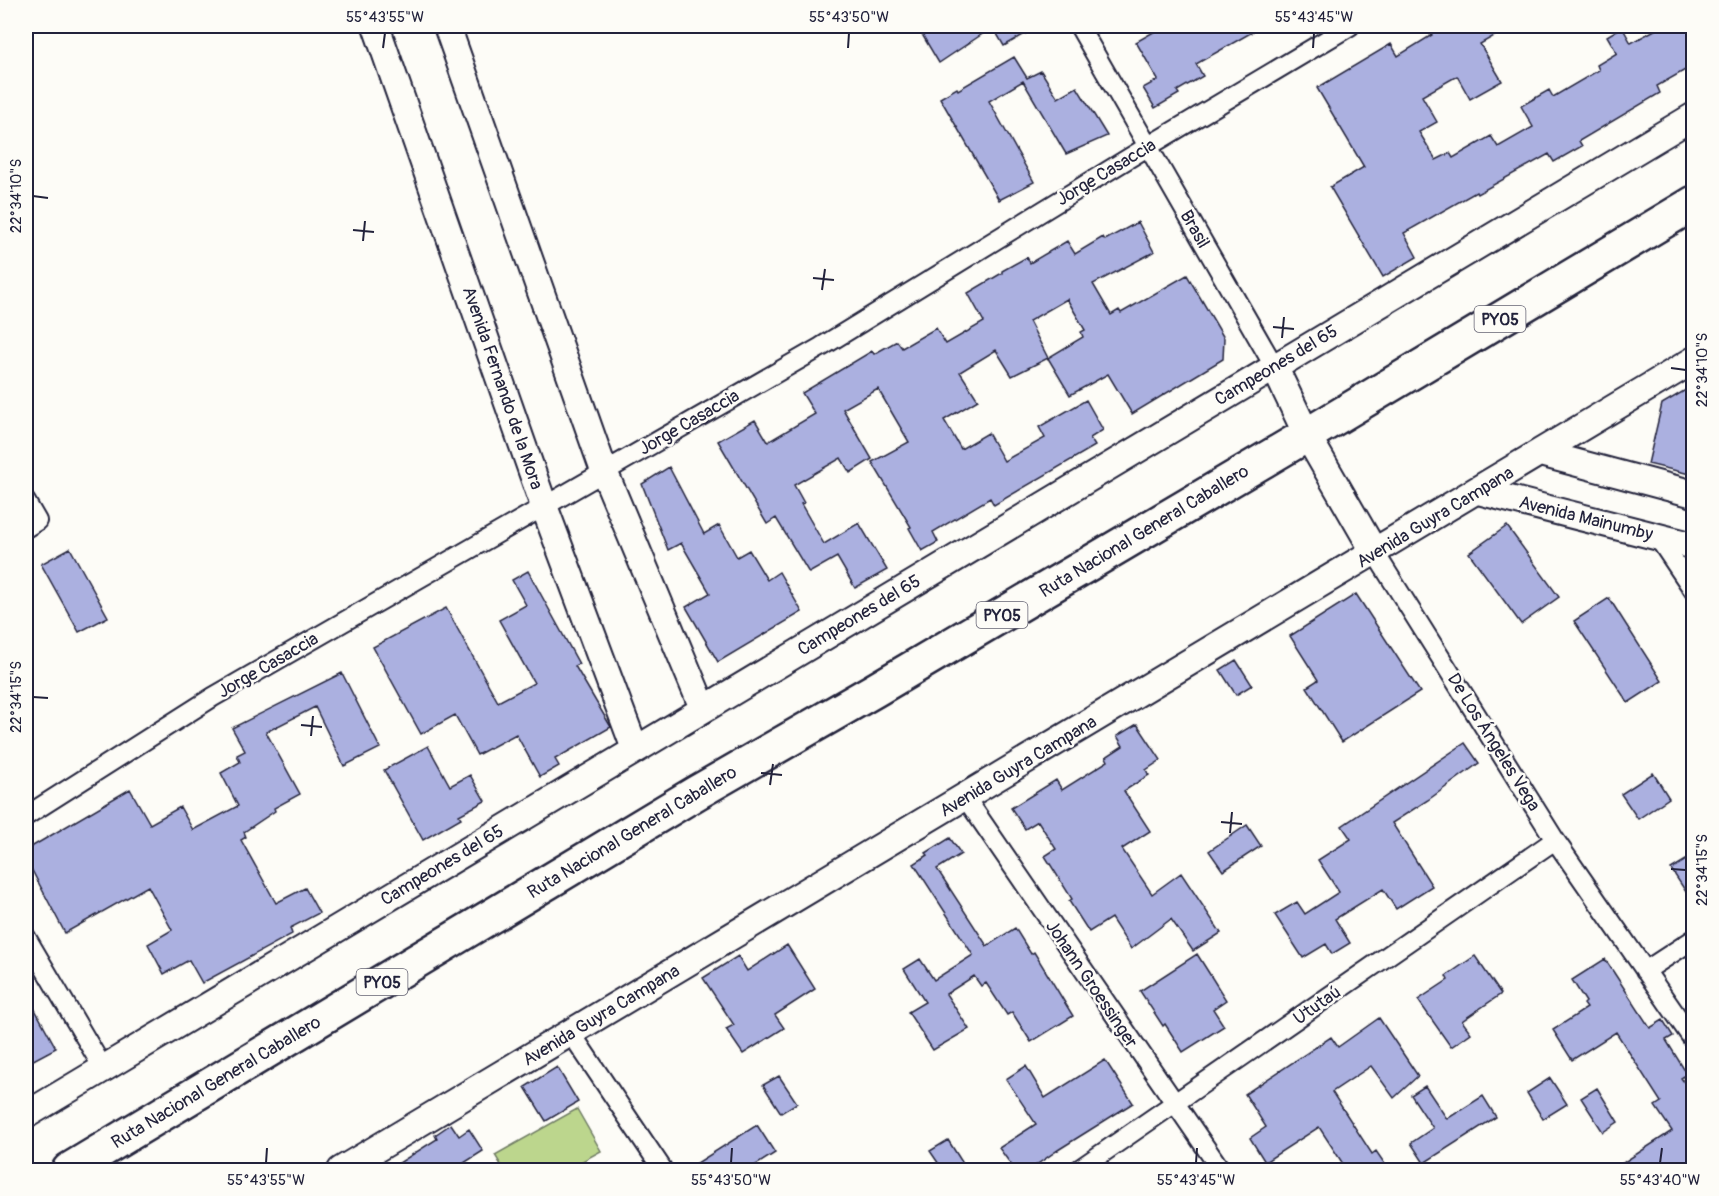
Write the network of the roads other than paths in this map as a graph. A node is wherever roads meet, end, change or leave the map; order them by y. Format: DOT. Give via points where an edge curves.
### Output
graph roads {
  1 [pos="376,26"];
  2 [pos="447,26"];
  3 [pos="1079,26"];
  4 [pos="1350,26"];
  5 [pos="1694,116"];
  6 [pos="1147,147"];
  7 [pos="1694,203"];
  8 [pos="1694,360"];
  9 [pos="1274,366"];
  10 [pos="1307,435"];
  11 [pos="1540,453"];
  12 [pos="604,471"];
  13 [pos="1478,491"];
  14 [pos="1694,494"];
  15 [pos="26,502"];
  16 [pos="544,506"];
  17 [pos="26,528"];
  18 [pos="1656,536"];
  19 [pos="1694,546"];
  20 [pos="1375,553"];
  21 [pos="1694,591"];
  22 [pos="703,708"];
  23 [pos="635,749"];
  24 [pos="965,797"];
  25 [pos="26,816"];
  26 [pos="1555,840"];
  27 [pos="26,937"];
  28 [pos="1694,939"];
  29 [pos="1645,971"];
  30 [pos="571,1033"];
  31 [pos="1694,1041"];
  32 [pos="103,1068"];
  33 [pos="1174,1104"];
  34 [pos="26,1114"];
  35 [pos="69,1170"];
  36 [pos="341,1170"];
  37 [pos="663,1170"];
  38 [pos="1078,1170"];
  39 [pos="1221,1170"];
  1 -- 16 [label="street, Avenida Fernando de la Mora"];
  2 -- 12 [label="street"];
  3 -- 6 [label="street, Brasil"];
  4 -- 6 [label="street, Jorge Casaccia"];
  5 -- 9 [label="street, Campeones del 65"];
  6 -- 9 [label="street, Brasil"];
  6 -- 12 [label="street, Jorge Casaccia" via="821,347"];
  7 -- 10 [label="highway, Ruta Nacional General Caballero / PY05"];
  8 -- 11 [label="street, Avenida Guyra Campana"];
  9 -- 10 [label="street, Brasil"];
  9 -- 22 [label="street, Campeones del 65"];
  10 -- 20 [label="street, De Los Ángeles Vega"];
  10 -- 35 [label="highway, Ruta Nacional General Caballero / PY05" via="696,793"];
  11 -- 13 [label="street, Avenida Guyra Campana"];
  11 -- 14 [label="street"];
  12 -- 16 [label="street, Jorge Casaccia"];
  12 -- 22 [label="street"];
  13 -- 18 [label="street, Avenida Mainumby"];
  13 -- 20 [label="street, Avenida Guyra Campana"];
  15 -- 17 [label="street" via="37,521"];
  16 -- 23 [label="street, Avenida Fernando de la Mora"];
  16 -- 25 [label="street, Jorge Casaccia" via="213,698"];
  18 -- 19 [label="street, Avenida Mainumby"];
  18 -- 21 [label="street"];
  20 -- 24 [label="street, Avenida Guyra Campana"];
  20 -- 26 [label="street, De Los Ángeles Vega"];
  22 -- 23 [label="street, Campeones del 65"];
  23 -- 32 [label="street, Campeones del 65"];
  24 -- 30 [label="street, Avenida Guyra Campana"];
  24 -- 33 [label="street, Johann Groessinger"];
  26 -- 29 [label="street, De Los Ángeles Vega"];
  26 -- 33 [label="street, Ututaú"];
  27 -- 32 [label="street"];
  28 -- 29 [label="street"];
  29 -- 31 [label="street, De Los Ángeles Vega"];
  30 -- 36 [label="street, Avenida Guyra Campana"];
  30 -- 37 [label="street"];
  32 -- 34 [label="street, Campeones del 65"];
  33 -- 38 [label="street, Ututaú"];
  33 -- 39 [label="street, Johann Groessinger"];
}
